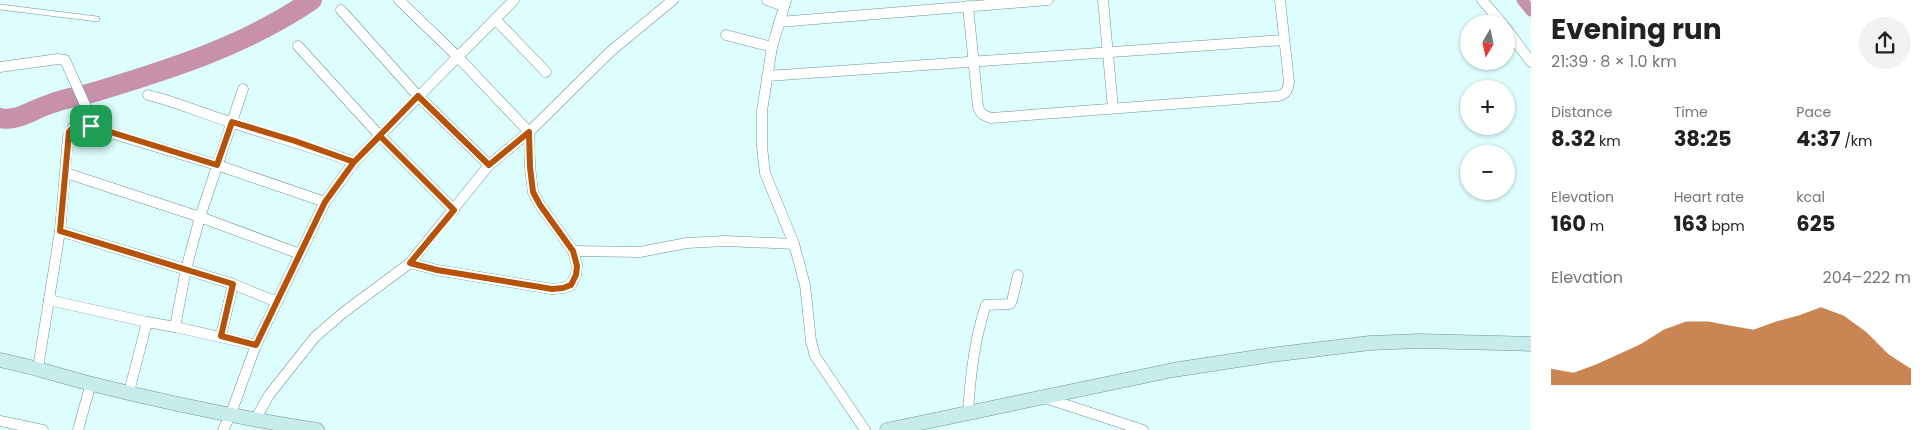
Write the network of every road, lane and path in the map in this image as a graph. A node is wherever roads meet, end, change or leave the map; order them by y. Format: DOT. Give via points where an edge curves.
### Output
graph roads {
  1 [pos="399,0"];
  2 [pos="514,0"];
  3 [pos="673,0"];
  4 [pos="768,0"];
  5 [pos="1048,0"];
  6 [pos="1103,0"];
  7 [pos="1280,0"];
  8 [pos="1482,0"];
  9 [pos="785,3"];
  10 [pos="968,6"];
  11 [pos="0,7"];
  12 [pos="341,10"];
  13 [pos="1495,15"];
  14 [pos="97,19"];
  15 [pos="495,19"];
  16 [pos="779,22"];
  17 [pos="726,35"];
  18 [pos="1284,40"];
  19 [pos="1515,40"];
  20 [pos="298,46"];
  21 [pos="772,47"];
  22 [pos="1107,52"];
  23 [pos="458,57"];
  24 [pos="973,62"];
  25 [pos="1531,62"];
  26 [pos="0,67"];
  27 [pos="546,72"];
  28 [pos="767,76"];
  29 [pos="243,89"];
  30 [pos="148,95"];
  31 [pos="418,96"];
  32 [pos="1113,108"];
  33 [pos="91,122"];
  34 [pos="232,122"];
  35 [pos="529,132"];
  36 [pos="380,136"];
  37 [pos="354,162"];
  38 [pos="217,165"];
  39 [pos="489,165"];
  40 [pos="66,173"];
  41 [pos="325,202"];
  42 [pos="454,210"];
  43 [pos="200,217"];
  44 [pos="60,231"];
  45 [pos="794,244"];
  46 [pos="573,251"];
  47 [pos="300,254"];
  48 [pos="410,263"];
  49 [pos="186,269"];
  50 [pos="1018,276"];
  51 [pos="233,284"];
  52 [pos="49,300"];
  53 [pos="276,302"];
  54 [pos="148,322"];
  55 [pos="175,328"];
  56 [pos="221,336"];
  57 [pos="1531,344"];
  58 [pos="256,345"];
  59 [pos="0,360"];
  60 [pos="38,368"];
  61 [pos="91,383"];
  62 [pos="129,392"];
  63 [pos="1045,398"];
  64 [pos="968,414"];
  65 [pos="230,416"];
  66 [pos="0,420"];
  67 [pos="255,420"];
  68 [pos="43,430"];
  69 [pos="78,430"];
  70 [pos="223,430"];
  71 [pos="317,430"];
  72 [pos="865,430"];
  73 [pos="887,430"];
  74 [pos="1143,430"];
  1 -- 23 [label="street"];
  2 -- 15 [label="street"];
  3 -- 35 [label="street" via="611,51"];
  4 -- 9 [label="street"];
  5 -- 10 [label="street"];
  6 -- 22 [label="street"];
  7 -- 18 [label="street"];
  8 -- 13 [label="street"];
  9 -- 16 [label="street"];
  10 -- 16 [label="street"];
  10 -- 24 [label="street"];
  11 -- 14 [label="lane"];
  12 -- 31 [label="street"];
  15 -- 23 [label="street"];
  15 -- 27 [label="street"];
  16 -- 21 [label="street"];
  17 -- 21 [label="street"];
  18 -- 22 [label="street"];
  18 -- 32 [label="street" via="1289,82 1286,92 1278,96"];
  19 -- 25 [label="street"];
  20 -- 36 [label="street"];
  21 -- 28 [label="street"];
  22 -- 24 [label="street"];
  22 -- 32 [label="street"];
  23 -- 31 [label="street"];
  23 -- 35 [label="street"];
  24 -- 28 [label="street"];
  24 -- 32 [label="street" via="978,106 980,112 991,118"];
  26 -- 33 [label="street" via="65,60"];
  28 -- 45 [label="street" via="762,111 765,173"];
  29 -- 34 [label="street"];
  30 -- 34 [label="street"];
  31 -- 36 [label="street"];
  31 -- 39 [label="street"];
  33 -- 38 [label="street"];
  33 -- 40 [label="street" via="69,132"];
  34 -- 37 [label="street"];
  34 -- 38 [label="street"];
  35 -- 39 [label="street"];
  35 -- 46 [label="street" via="533,192"];
  36 -- 37 [label="street"];
  36 -- 42 [label="street"];
  37 -- 41 [label="street"];
  38 -- 41 [label="street"];
  38 -- 43 [label="street"];
  39 -- 42 [label="street"];
  40 -- 43 [label="street"];
  40 -- 44 [label="street"];
  41 -- 47 [label="street"];
  42 -- 48 [label="street"];
  43 -- 47 [label="street"];
  43 -- 49 [label="street"];
  44 -- 49 [label="street"];
  44 -- 52 [label="street"];
  45 -- 46 [label="street" via="725,241 640,252"];
  45 -- 72 [label="street" via="805,285 815,356"];
  46 -- 48 [label="street" via="577,266 571,285 552,289"];
  47 -- 53 [label="street"];
  48 -- 67 [label="street" via="315,337 269,395"];
  49 -- 51 [label="street"];
  49 -- 55 [label="street"];
  50 -- 64 [label="street" via="1010,304 988,304 985,310 974,351"];
  51 -- 53 [label="street"];
  51 -- 56 [label="street"];
  52 -- 54 [label="street"];
  52 -- 60 [label="street"];
  53 -- 58 [label="street"];
  54 -- 55 [label="street"];
  54 -- 62 [label="street"];
  55 -- 56 [label="street"];
  56 -- 58 [label="street"];
  57 -- 63 [label="street" via="1370,343 1173,370"];
  58 -- 65 [label="street"];
  59 -- 60 [label="street"];
  60 -- 61 [label="street"];
  61 -- 62 [label="street"];
  61 -- 69 [label="street"];
  62 -- 65 [label="street"];
  63 -- 64 [label="street"];
  63 -- 74 [label="street"];
  64 -- 73 [label="street"];
  65 -- 67 [label="street"];
  65 -- 70 [label="street"];
  66 -- 68 [label="street"];
  67 -- 71 [label="street"];
}
